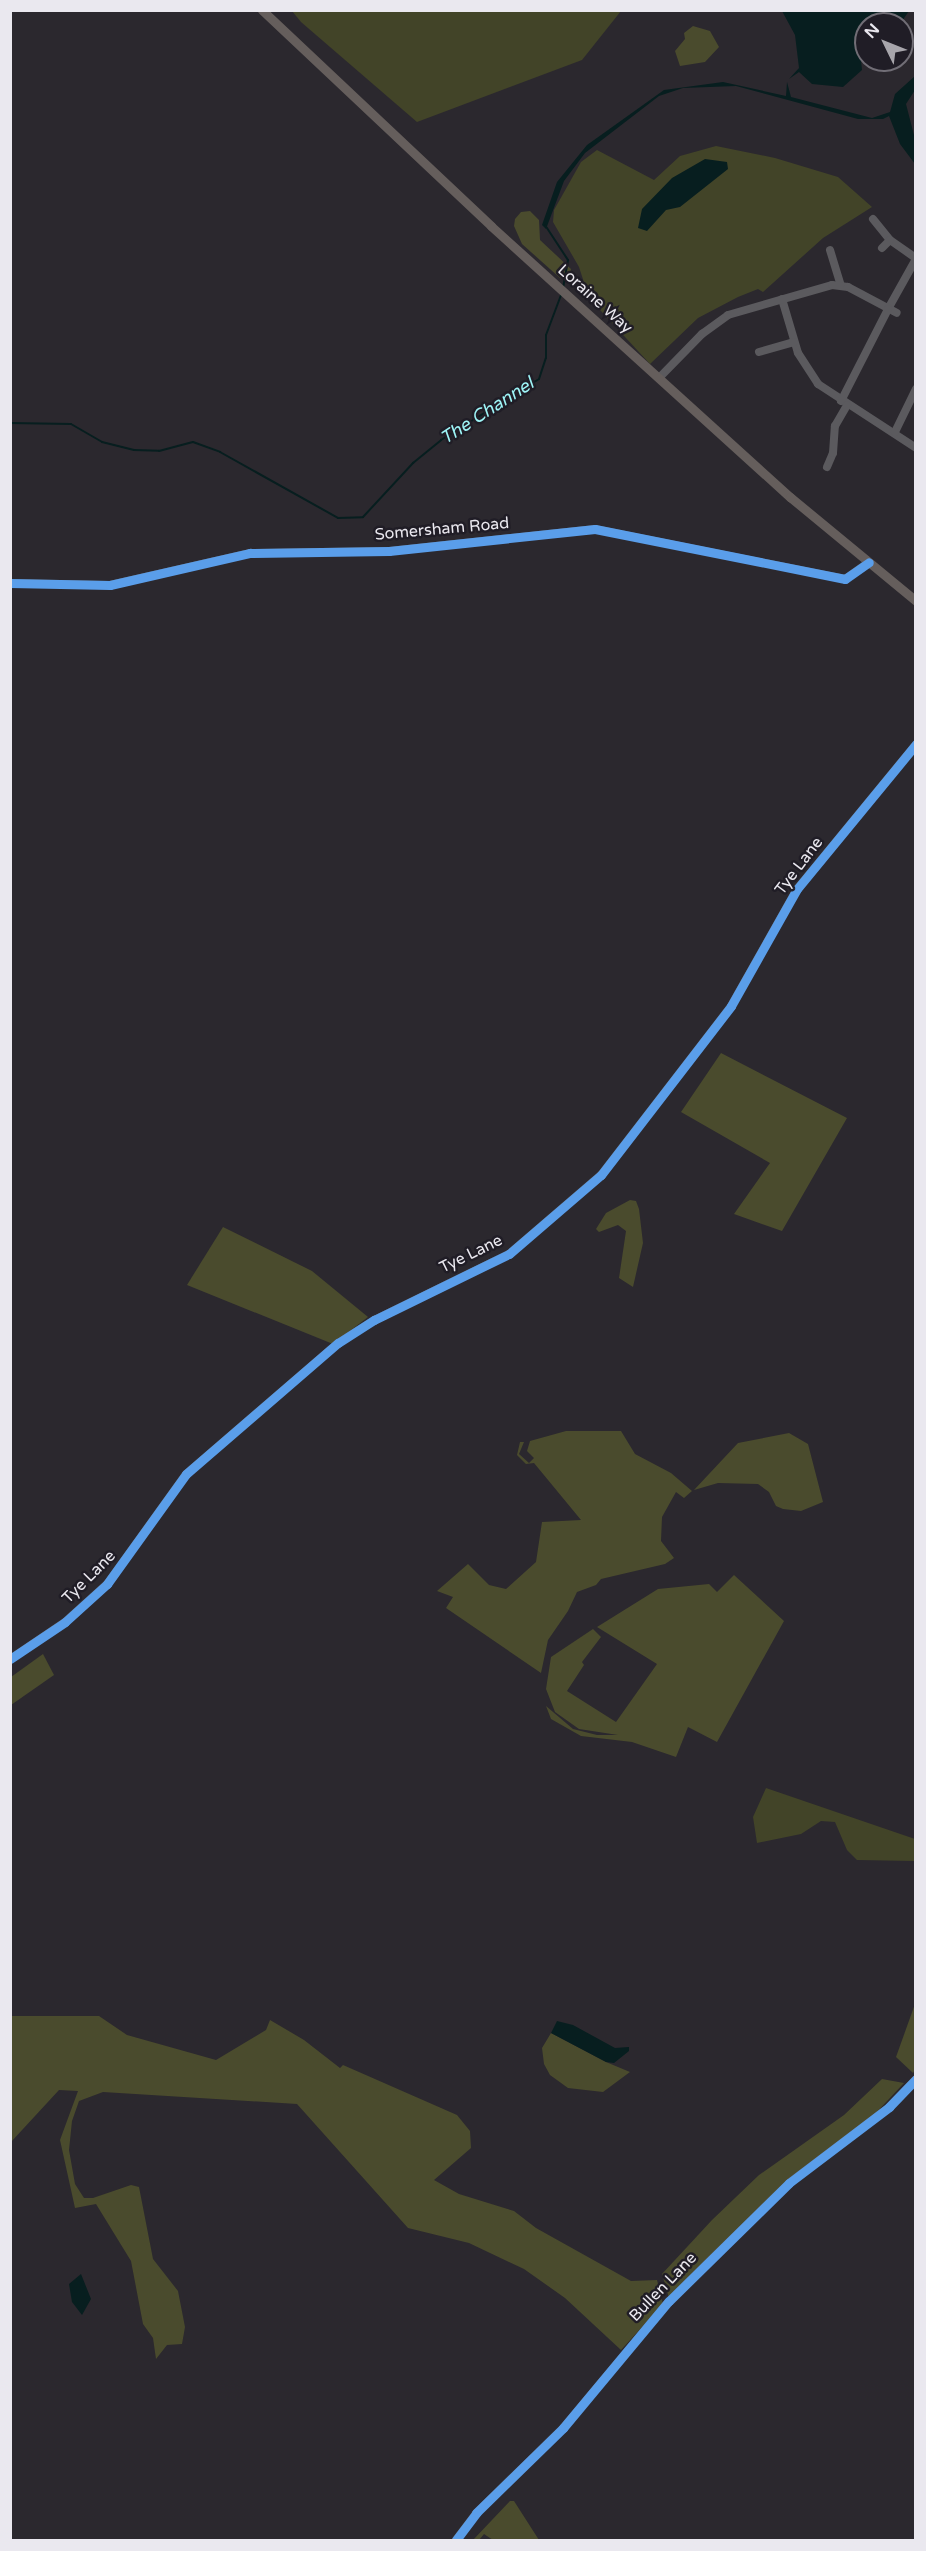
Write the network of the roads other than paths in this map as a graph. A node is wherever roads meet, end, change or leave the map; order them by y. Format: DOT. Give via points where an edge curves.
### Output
graph roads {
  1 [pos="262,10"];
  2 [pos="873,219"];
  3 [pos="890,240"];
  4 [pos="882,248"];
  5 [pos="830,250"];
  6 [pos="915,259"];
  7 [pos="841,285"];
  8 [pos="782,299"];
  9 [pos="888,309"];
  10 [pos="897,313"];
  11 [pos="794,342"];
  12 [pos="759,352"];
  13 [pos="659,378"];
  14 [pos="915,390"];
  15 [pos="844,403"];
  16 [pos="895,432"];
  17 [pos="915,448"];
  18 [pos="827,467"];
  19 [pos="869,562"];
  20 [pos="10,583"];
  21 [pos="915,602"];
  22 [pos="915,744"];
  23 [pos="10,1659"];
  24 [pos="915,2079"];
  25 [pos="456,2541"];
  1 -- 13 [label="main road, Loraine Way"];
  2 -- 3 [label="street"];
  3 -- 4 [label="street"];
  3 -- 6 [label="street"];
  5 -- 7 [label="street"];
  6 -- 9 [label="street"];
  7 -- 8 [label="street"];
  7 -- 9 [label="street"];
  8 -- 11 [label="street"];
  8 -- 13 [label="street" via="716,322"];
  9 -- 10 [label="street"];
  9 -- 15 [label="street"];
  11 -- 12 [label="street"];
  11 -- 15 [label="street" via="813,378"];
  13 -- 19 [label="main road, Loraine Way" via="790,497"];
  14 -- 16 [label="street"];
  15 -- 16 [label="street"];
  15 -- 18 [label="street"];
  16 -- 17 [label="street"];
  19 -- 20 [label="street, Somersham Road" via="845,579 595,529 389,551 250,553 110,585"];
  19 -- 21 [label="main road, Loraine Way"];
  22 -- 23 [label="street, Tye Lane" via="797,889 731,1006 601,1175 509,1254 383,1315 338,1343 186,1474 107,1584 65,1622"];
  24 -- 25 [label="street, Bullen Lane" via="889,2107 789,2183 669,2301 563,2428 476,2513"];
}
